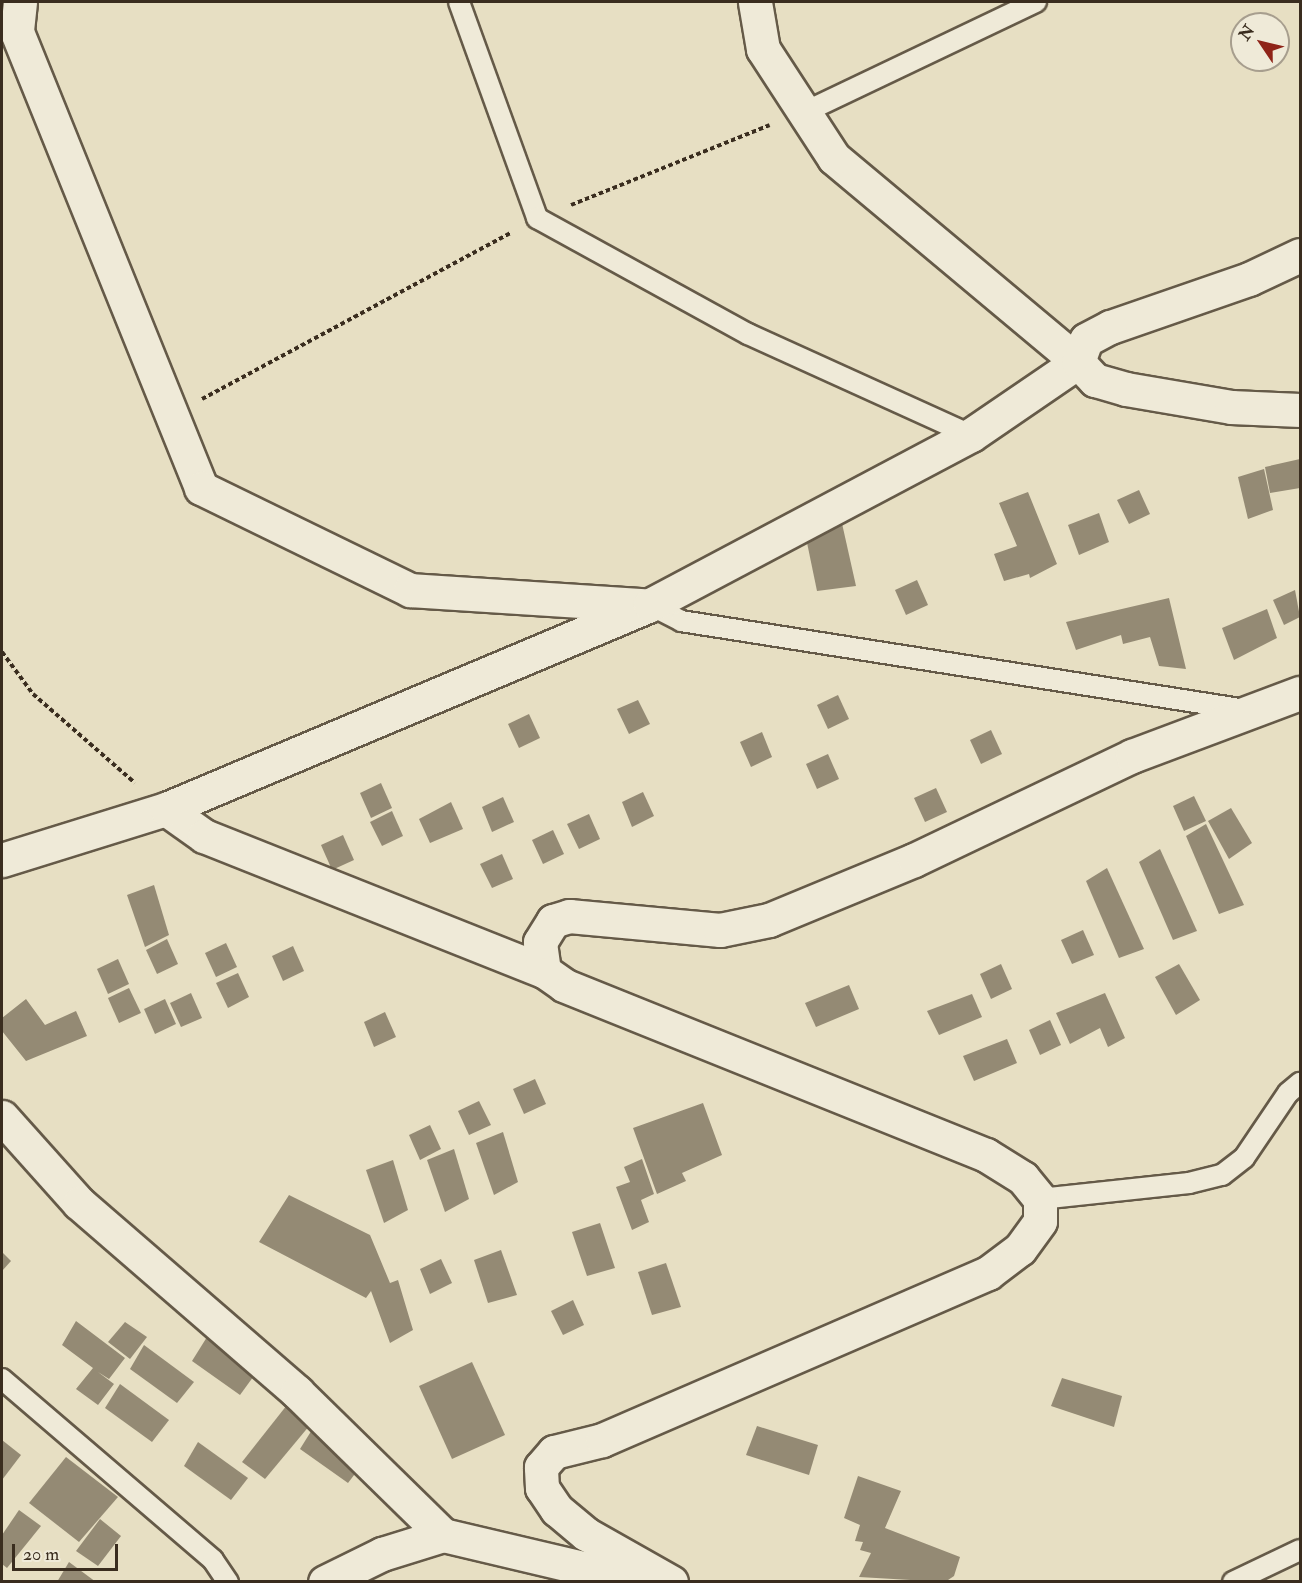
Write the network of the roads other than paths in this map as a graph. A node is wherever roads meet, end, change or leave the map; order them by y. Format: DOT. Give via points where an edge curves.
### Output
graph roads {
  1 [pos="20,2"];
  2 [pos="459,2"];
  3 [pos="755,2"];
  4 [pos="1036,2"];
  5 [pos="804,112"];
  6 [pos="1300,255"];
  7 [pos="1078,362"];
  8 [pos="1300,410"];
  9 [pos="971,435"];
  10 [pos="650,605"];
  11 [pos="1300,693"];
  12 [pos="1255,711"];
  13 [pos="166,809"];
  14 [pos="2,860"];
  15 [pos="544,971"];
  16 [pos="1300,1083"];
  17 [pos="2,1117"];
  18 [pos="1041,1198"];
  19 [pos="2,1379"];
  20 [pos="443,1535"];
  21 [pos="1300,1550"];
  22 [pos="228,1581"];
  23 [pos="325,1581"];
  24 [pos="642,1581"];
  25 [pos="671,1581"];
  26 [pos="1233,1581"];
  1 -- 10 [label="street" via="17,32 201,488 410,590"];
  2 -- 9 [label="lane" via="537,218 748,334"];
  3 -- 5 [label="street" via="763,49"];
  4 -- 5 [label="lane"];
  5 -- 7 [label="street" via="834,158"];
  6 -- 7 [label="street" via="1249,279 1110,327 1086,340"];
  7 -- 8 [label="street" via="1095,380 1126,389 1231,406"];
  7 -- 9 [label="street"];
  9 -- 10 [label="street"];
  10 -- 12 [label="lane" via="681,621"];
  10 -- 13 [label="street"];
  11 -- 12 [label="street"];
  12 -- 15 [label="street" via="1132,756 914,860 769,920 720,930 568,916 553,921 540,942"];
  13 -- 14 [label="street"];
  13 -- 15 [label="street" via="204,836"];
  15 -- 18 [label="street" via="564,985 791,1081 986,1155 1023,1178"];
  16 -- 18 [label="lane" via="1288,1093 1244,1158 1222,1174 1189,1183"];
  17 -- 20 [label="street" via="79,1203 297,1392"];
  18 -- 25 [label="street" via="1040,1221 1020,1249 988,1273 602,1440 554,1452 541,1467 542,1488 557,1510 586,1534"];
  19 -- 22 [label="lane" via="213,1560"];
  20 -- 23 [label="street" via="382,1554"];
  20 -- 24 [label="street"];
  21 -- 26 [label="lane"];
}
